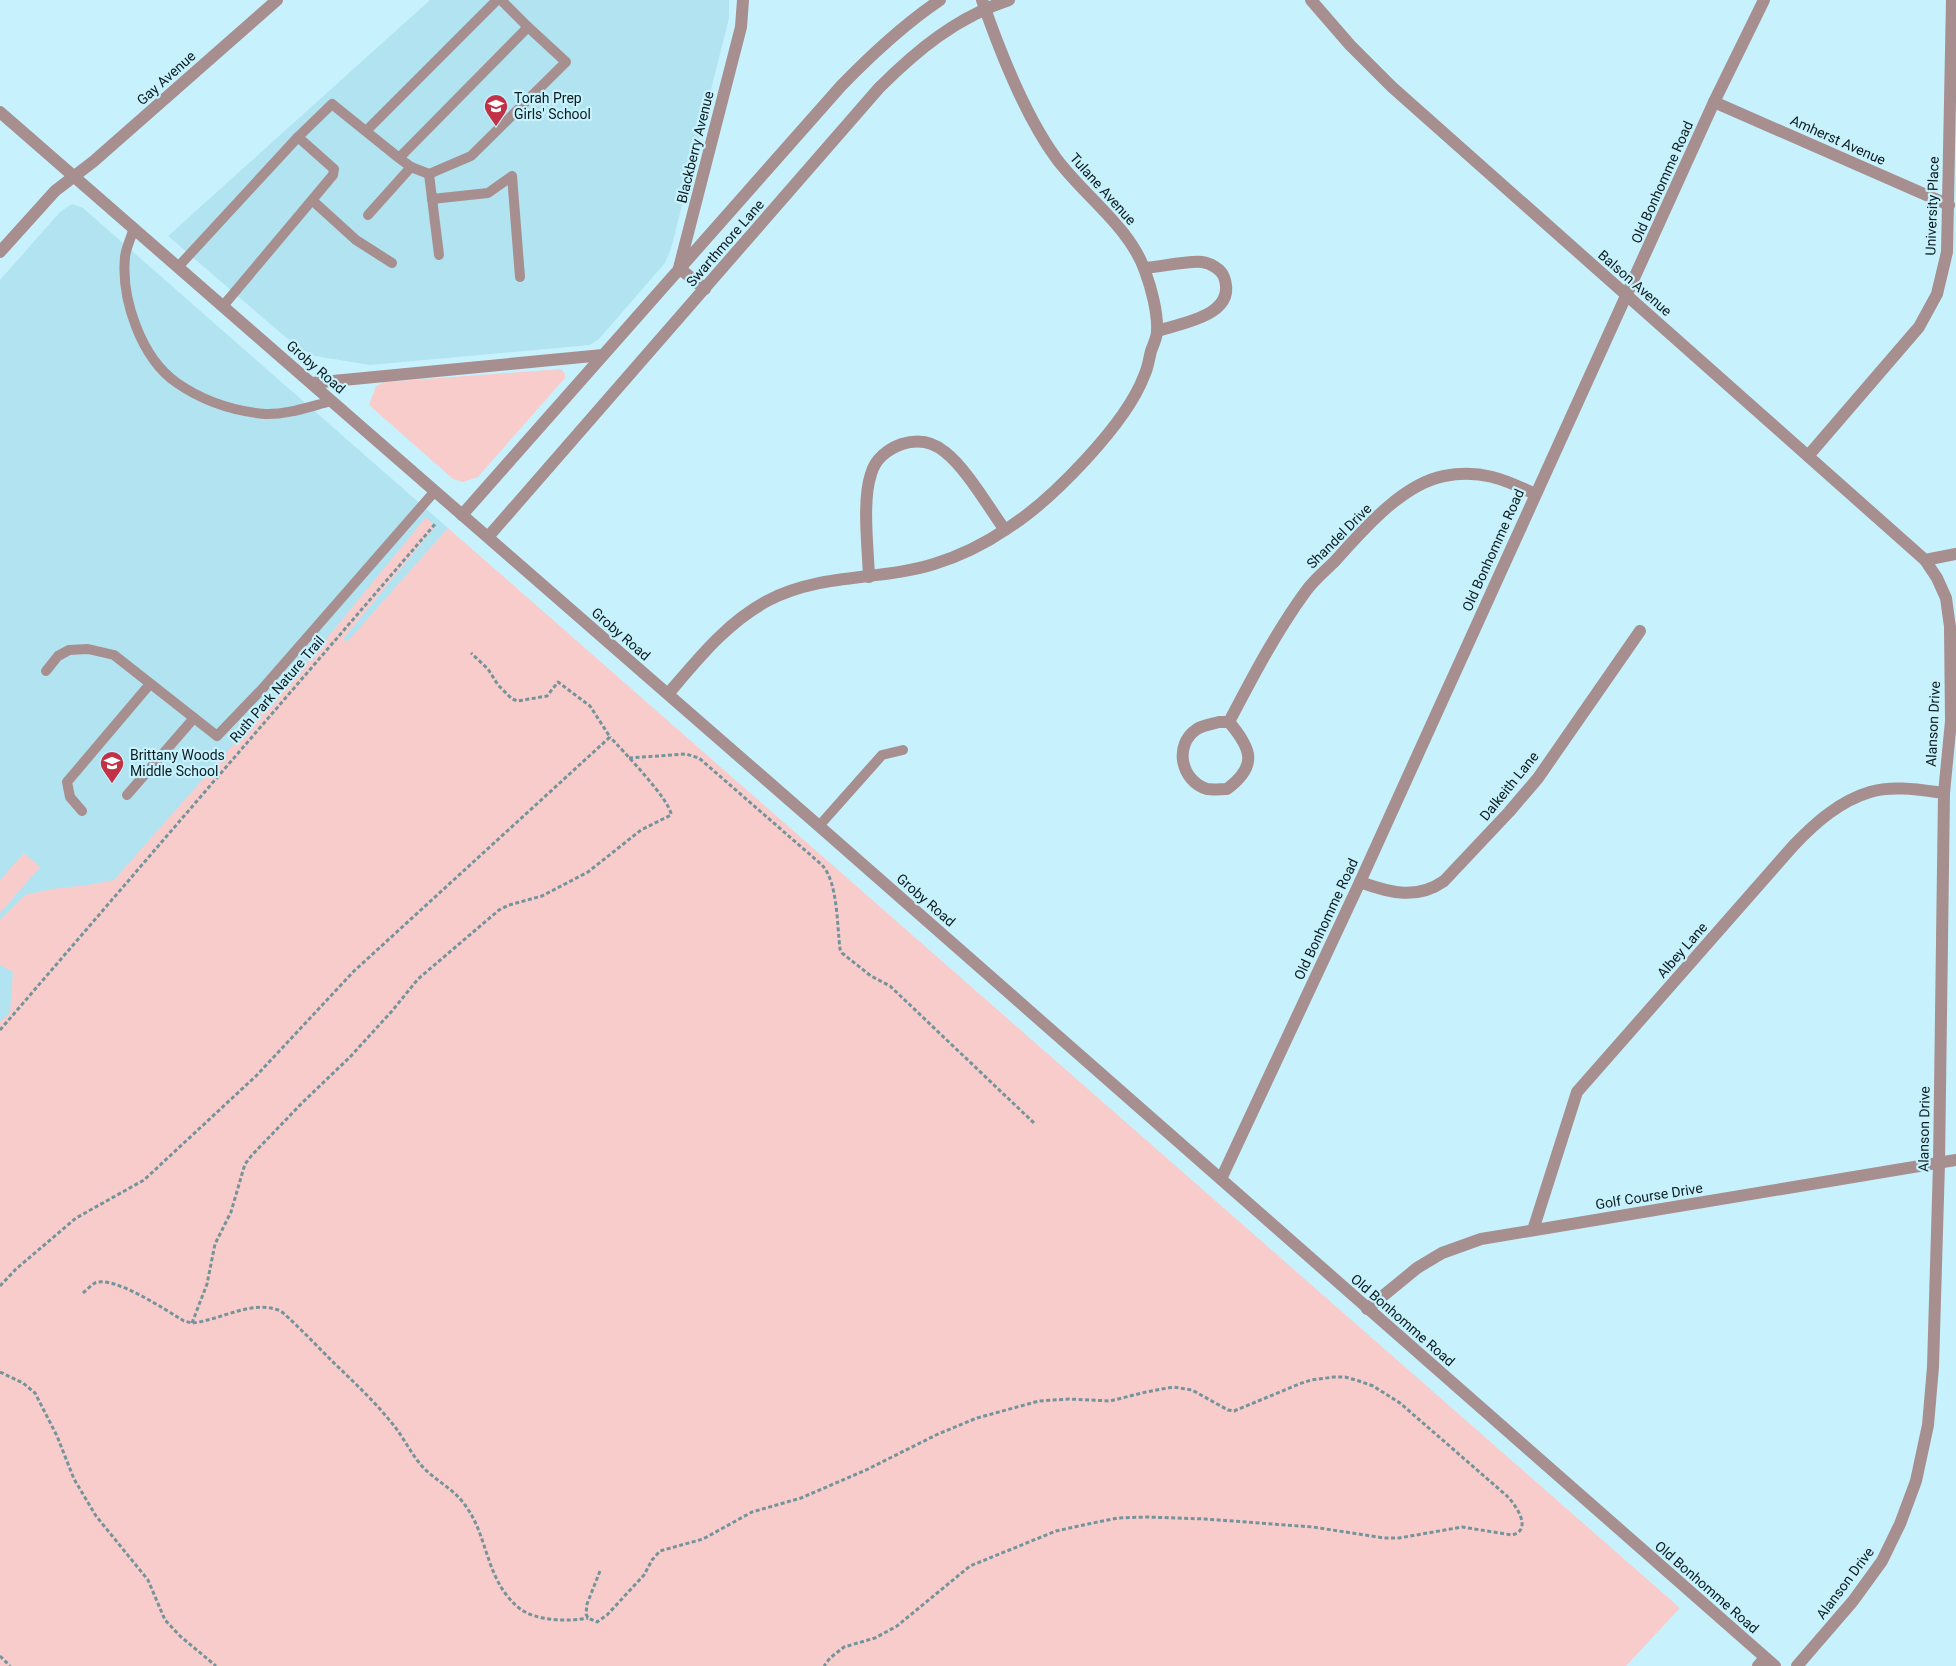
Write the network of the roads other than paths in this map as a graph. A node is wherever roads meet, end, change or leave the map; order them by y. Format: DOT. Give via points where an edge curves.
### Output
graph roads {
  1 [pos="276,0"];
  2 [pos="497,0"];
  3 [pos="501,0"];
  4 [pos="743,0"];
  5 [pos="940,0"];
  6 [pos="1009,0"];
  7 [pos="1311,0"];
  8 [pos="1764,0"];
  9 [pos="1952,0"];
  10 [pos="983,4"];
  11 [pos="528,27"];
  12 [pos="1714,102"];
  13 [pos="0,112"];
  14 [pos="366,131"];
  15 [pos="298,137"];
  16 [pos="399,158"];
  17 [pos="411,166"];
  18 [pos="429,174"];
  19 [pos="75,176"];
  20 [pos="432,199"];
  21 [pos="313,202"];
  22 [pos="1949,205"];
  23 [pos="368,215"];
  24 [pos="134,228"];
  25 [pos="0,252"];
  26 [pos="439,255"];
  27 [pos="392,263"];
  28 [pos="178,267"];
  29 [pos="679,268"];
  30 [pos="1145,268"];
  31 [pos="520,276"];
  32 [pos="705,289"];
  33 [pos="1627,296"];
  34 [pos="223,306"];
  35 [pos="1157,332"];
  36 [pos="603,355"];
  37 [pos="312,383"];
  38 [pos="332,401"];
  39 [pos="1808,456"];
  40 [pos="436,491"];
  41 [pos="1535,494"];
  42 [pos="462,514"];
  43 [pos="1005,530"];
  44 [pos="488,537"];
  45 [pos="1956,554"];
  46 [pos="1925,560"];
  47 [pos="869,577"];
  48 [pos="1640,631"];
  49 [pos="46,671"];
  50 [pos="150,684"];
  51 [pos="668,694"];
  52 [pos="194,718"];
  53 [pos="1229,722"];
  54 [pos="903,750"];
  55 [pos="1944,793"];
  56 [pos="127,795"];
  57 [pos="82,811"];
  58 [pos="819,826"];
  59 [pos="1360,882"];
  60 [pos="1956,1160"];
  61 [pos="1939,1164"];
  62 [pos="1221,1179"];
  63 [pos="1533,1230"];
  64 [pos="1366,1309"];
  65 [pos="1766,1663"];
  66 [pos="1797,1666"];
  1 -- 19 [label="street, Gay Avenue"];
  2 -- 14 [label="lane"];
  3 -- 11 [label="lane"];
  4 -- 29 [label="street, Blackberry Avenue" via="741,27"];
  5 -- 29 [label="street, Swarthmore Lane" via="870,56"];
  6 -- 10 [label="street, Swarthmore Lane"];
  7 -- 33 [label="street, Balson Avenue" via="1392,87"];
  8 -- 12 [label="street, Old Bonhomme Road"];
  9 -- 22 [label="street, University Place"];
  10 -- 30 [label="street, Tulane Avenue" via="1035,123 1071,177 1124,233"];
  10 -- 32 [label="street, Swarthmore Lane" via="932,39 898,69"];
  11 -- 16 [label="lane"];
  11 -- 18 [label="lane" via="566,62 471,156"];
  12 -- 22 [label="street, Amherst Avenue"];
  12 -- 33 [label="street, Old Bonhomme Road"];
  13 -- 19 [label="street, Groby Road"];
  14 -- 15 [label="lane" via="332,104"];
  14 -- 16 [label="lane"];
  15 -- 21 [label="lane" via="334,169"];
  15 -- 28 [label="lane"];
  16 -- 17 [label="lane"];
  17 -- 18 [label="lane"];
  17 -- 23 [label="lane"];
  18 -- 20 [label="lane"];
  19 -- 24 [label="street, Groby Road"];
  19 -- 25 [label="street, Gay Avenue" via="55,191"];
  20 -- 26 [label="lane"];
  20 -- 31 [label="lane" via="488,193 512,176"];
  21 -- 27 [label="lane" via="356,240"];
  21 -- 34 [label="lane"];
  22 -- 39 [label="street, University Place" via="1947,252 1937,294 1929,310"];
  24 -- 28 [label="street, Groby Road"];
  24 -- 38 [label="lane" via="125,256 125,287 130,310 152,356 175,382 211,403 267,414"];
  28 -- 34 [label="street, Groby Road"];
  29 -- 32 [label="street"];
  29 -- 36 [label="street, Swarthmore Lane"];
  30 -- 35 [label="street, Tulane Avenue" via="1154,300"];
  30 -- 35 [label="street" via="1202,262 1223,273 1227,286 1226,298 1219,307 1206,315"];
  32 -- 44 [label="street, Swarthmore Lane"];
  33 -- 39 [label="street, Balson Avenue"];
  33 -- 41 [label="street, Old Bonhomme Road"];
  34 -- 37 [label="street, Groby Road"];
  35 -- 43 [label="street, Tulane Avenue" via="1144,376 1117,423 1064,482 1035,509"];
  36 -- 37 [label="street"];
  36 -- 42 [label="street, Swarthmore Lane"];
  37 -- 38 [label="street, Groby Road"];
  38 -- 40 [label="street, Groby Road"];
  39 -- 46 [label="street, Balson Avenue"];
  40 -- 42 [label="street, Groby Road"];
  40 -- 52 [label="lane" via="217,736"];
  41 -- 53 [label="street, Shandel Drive" via="1487,474 1465,474 1443,476 1418,486 1393,504 1307,590 1254,674"];
  41 -- 59 [label="street, Old Bonhomme Road"];
  42 -- 44 [label="street, Groby Road"];
  43 -- 47 [label="street, Tulane Avenue" via="934,564"];
  43 -- 47 [label="street" via="945,452 919,441 897,446 882,456 871,474 867,507"];
  44 -- 51 [label="street, Groby Road"];
  45 -- 46 [label="street"];
  46 -- 55 [label="street, Alanson Drive" via="1946,598 1950,627 1951,721"];
  47 -- 51 [label="street, Tulane Avenue" via="835,579 799,588 770,600 720,635"];
  48 -- 59 [label="street, Dalkeith Lane" via="1538,778 1444,880 1424,891 1405,894"];
  49 -- 50 [label="lane" via="58,656 69,650 88,649 114,655"];
  50 -- 52 [label="lane"];
  50 -- 57 [label="lane" via="67,782 70,797"];
  51 -- 58 [label="street, Groby Road"];
  52 -- 56 [label="lane"];
  53 -- 53 [label="street" via="1246,745 1249,762 1244,774 1227,789 1208,789 1198,784 1184,768 1183,748 1196,730"];
  54 -- 58 [label="lane" via="882,756"];
  55 -- 61 [label="street, Alanson Drive"];
  55 -- 63 [label="street, Albey Lane" via="1919,789 1871,792 1828,813 1794,845 1577,1092"];
  58 -- 62 [label="street, Groby Road"];
  59 -- 62 [label="street, Old Bonhomme Road"];
  60 -- 61 [label="street, Golf Course Drive"];
  61 -- 63 [label="street, Golf Course Drive"];
  61 -- 66 [label="street, Alanson Drive" via="1933,1367 1928,1425 1916,1481 1882,1561 1853,1601"];
  62 -- 64 [label="street, Old Bonhomme Road"];
  63 -- 64 [label="street, Golf Course Drive" via="1480,1239 1442,1253 1417,1268"];
  64 -- 65 [label="street, Old Bonhomme Road"];
}
